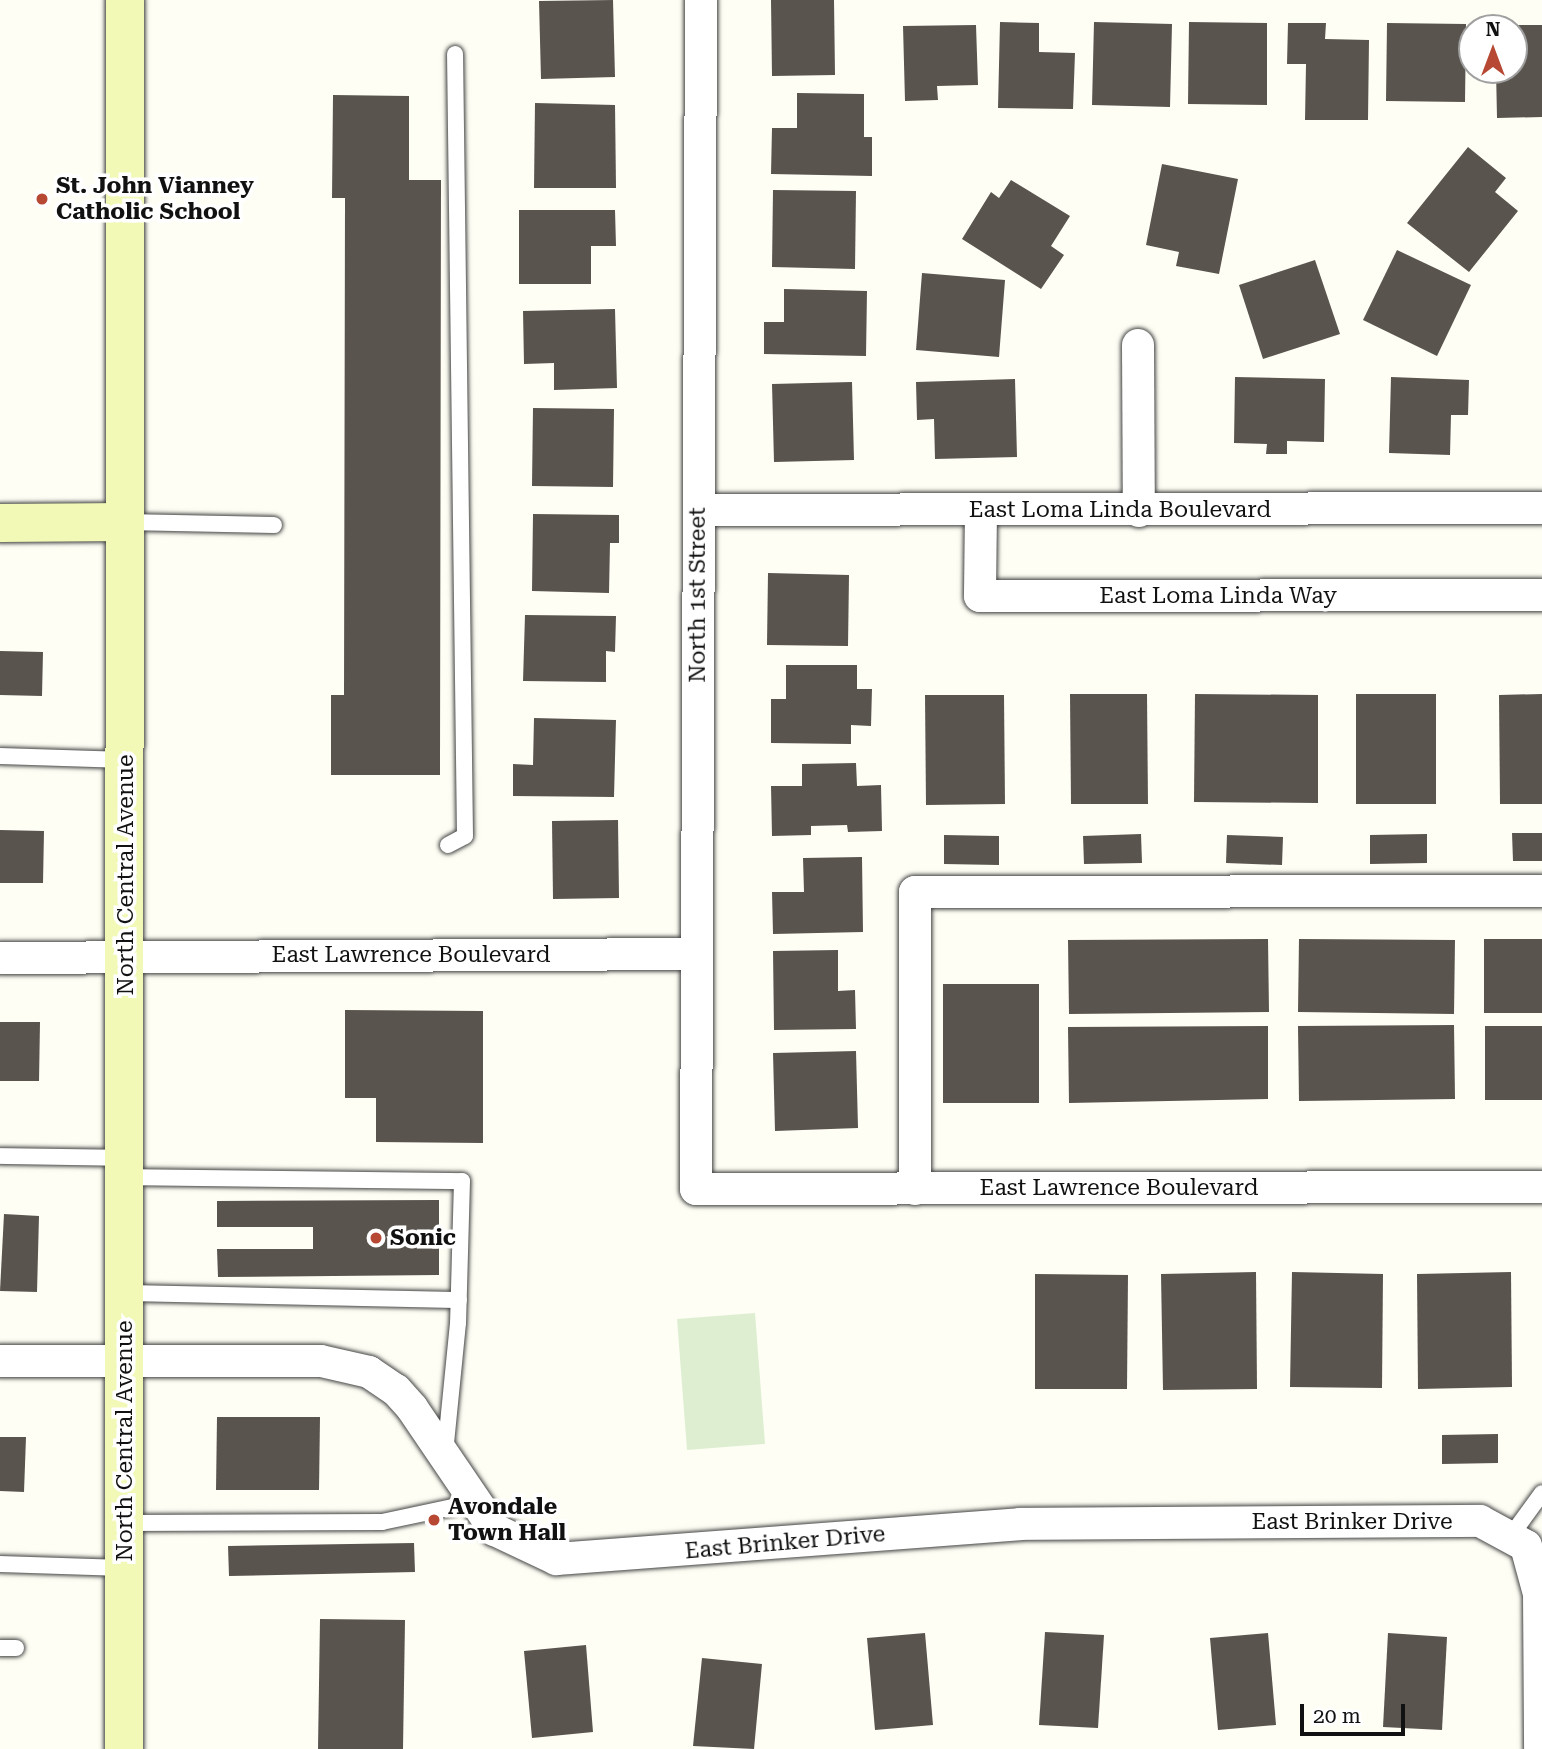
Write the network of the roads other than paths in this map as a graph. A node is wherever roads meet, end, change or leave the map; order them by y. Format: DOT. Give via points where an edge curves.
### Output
graph roads {
  1 [pos="125,0"];
  2 [pos="701,0"];
  3 [pos="455,54"];
  4 [pos="1138,345"];
  5 [pos="1542,508"];
  6 [pos="699,510"];
  7 [pos="981,511"];
  8 [pos="1139,511"];
  9 [pos="125,522"];
  10 [pos="0,523"];
  11 [pos="274,525"];
  12 [pos="1542,595"];
  13 [pos="0,756"];
  14 [pos="126,760"];
  15 [pos="448,845"];
  16 [pos="1542,891"];
  17 [pos="697,954"];
  18 [pos="0,958"];
  19 [pos="126,958"];
  20 [pos="0,1156"];
  21 [pos="125,1168"];
  22 [pos="1542,1187"];
  23 [pos="696,1189"];
  24 [pos="915,1189"];
  25 [pos="125,1293"];
  26 [pos="459,1300"];
  27 [pos="125,1360"];
  28 [pos="0,1361"];
  29 [pos="444,1458"];
  30 [pos="1542,1493"];
  31 [pos="470,1497"];
  32 [pos="125,1523"];
  33 [pos="1518,1542"];
  34 [pos="0,1564"];
  35 [pos="125,1568"];
  36 [pos="124,1749"];
  37 [pos="1540,1749"];
  1 -- 9 [label="street, North Central Avenue"];
  2 -- 6 [label="street, North 1st Street"];
  3 -- 15 [label="lane" via="465,836"];
  4 -- 8 [label="street"];
  5 -- 8 [label="street, East Loma Linda Boulevard"];
  6 -- 7 [label="street, East Loma Linda Boulevard"];
  6 -- 17 [label="street, North 1st Street"];
  7 -- 8 [label="street, East Loma Linda Boulevard"];
  7 -- 12 [label="street, East Loma Linda Way" via="980,596"];
  9 -- 10 [label="street"];
  9 -- 11 [label="lane"];
  9 -- 14 [label="street, North Central Avenue"];
  13 -- 14 [label="lane"];
  14 -- 19 [label="street, North Central Avenue"];
  16 -- 24 [label="street" via="915,892"];
  17 -- 19 [label="street, East Lawrence Boulevard"];
  17 -- 23 [label="street, North 1st Street"];
  18 -- 19 [label="street, East Lawrence Boulevard"];
  19 -- 21 [label="street, North Central Avenue"];
  20 -- 21 [label="lane"];
  21 -- 25 [label="street, North Central Avenue"];
  21 -- 26 [label="lane" via="462,1181"];
  22 -- 24 [label="street, East Lawrence Boulevard"];
  23 -- 24 [label="street, East Lawrence Boulevard"];
  25 -- 26 [label="lane"];
  25 -- 27 [label="street, North Central Avenue"];
  26 -- 29 [label="lane"];
  27 -- 28 [label="street, East Brinker Drive"];
  27 -- 29 [label="street, East Brinker Drive" via="339,1362 369,1372 396,1390"];
  27 -- 32 [label="street, North Central Avenue"];
  29 -- 31 [label="street, East Brinker Drive"];
  30 -- 33 [label="lane"];
  31 -- 32 [label="lane" via="453,1507 382,1522"];
  31 -- 33 [label="street, East Brinker Drive" via="495,1530 556,1559 1020,1524 1480,1521"];
  32 -- 35 [label="street, North Central Avenue"];
  33 -- 37 [label="street" via="1539,1594"];
  34 -- 35 [label="lane"];
  35 -- 36 [label="street, North Central Avenue"];
}
